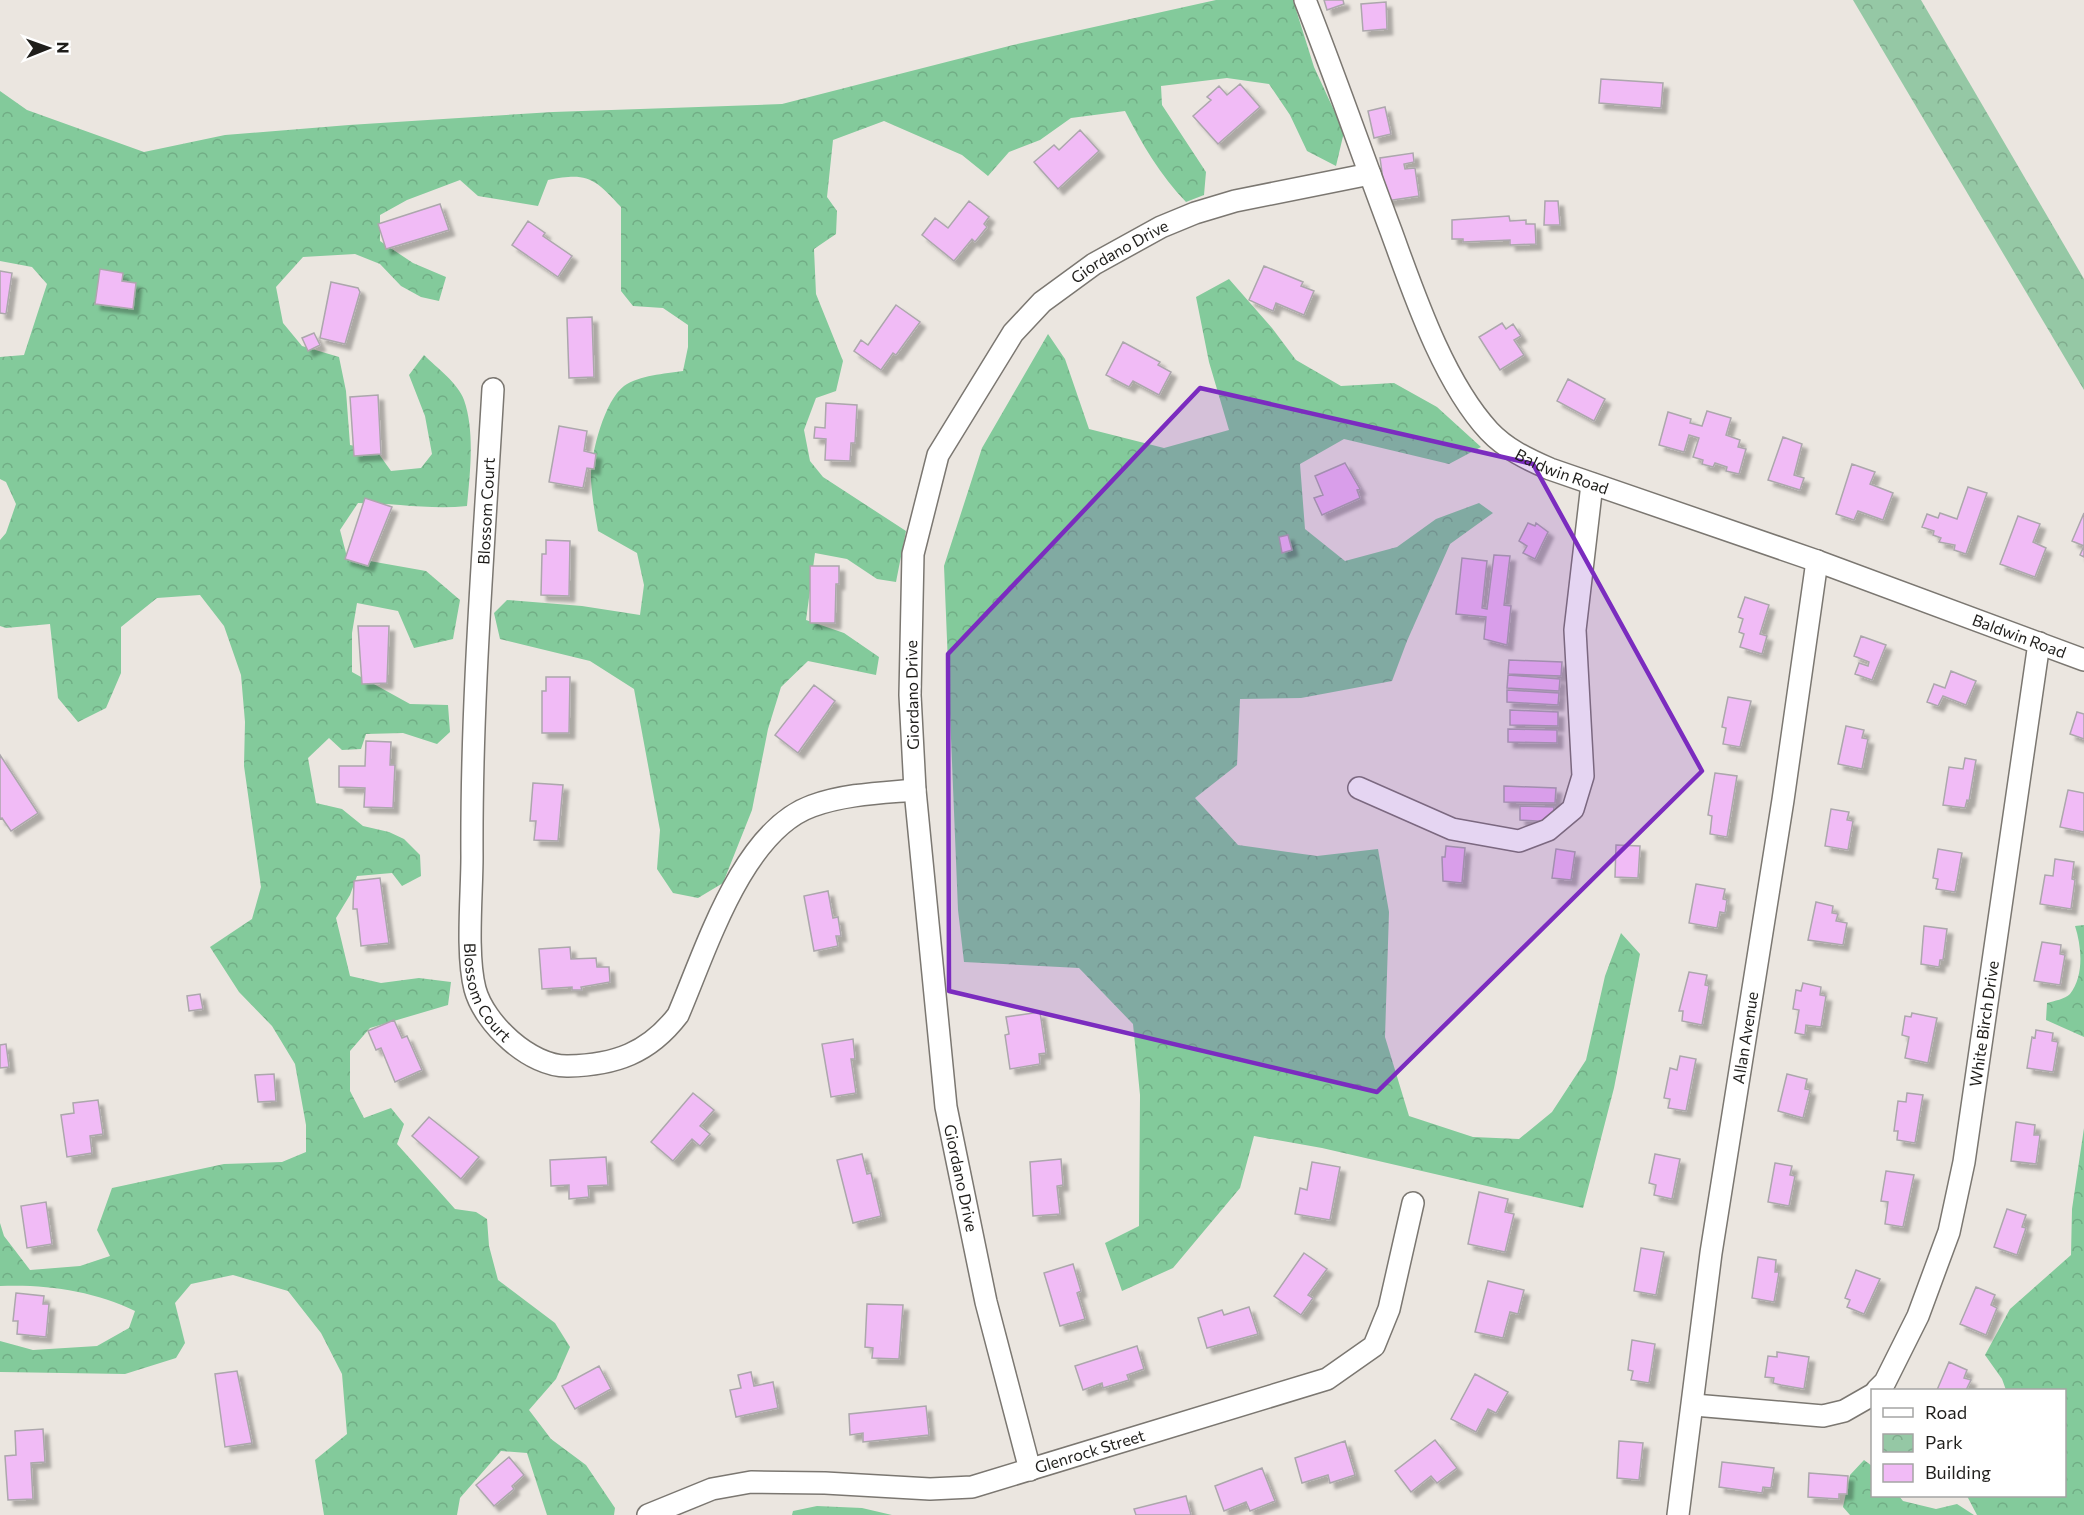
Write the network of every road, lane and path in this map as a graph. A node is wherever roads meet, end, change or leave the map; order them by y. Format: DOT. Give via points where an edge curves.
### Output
graph roads {
  1 [pos="1305,0"];
  2 [pos="1370,174"];
  3 [pos="493,389"];
  4 [pos="1592,484"];
  5 [pos="1817,561"];
  6 [pos="2039,644"];
  7 [pos="2084,660"];
  8 [pos="1359,788"];
  9 [pos="915,790"];
  10 [pos="1413,1203"];
  11 [pos="1878,1389"];
  12 [pos="1871,1396"];
  13 [pos="1694,1405"];
  14 [pos="1030,1470"];
  15 [pos="648,1515"];
  16 [pos="1678,1515"];
  1 -- 2 [label="street, Baldwin Road"];
  2 -- 4 [label="street, Baldwin Road" via="1428,326 1470,405 1488,430 1522,457"];
  2 -- 9 [label="street, Giordano Drive" via="1235,201 1161,227 1094,264 1042,302 1013,333 938,455 913,554 910,695"];
  3 -- 9 [label="street, Blossom Court" via="471,788 472,957 475,988 486,1014 510,1041 563,1066 589,1066 642,1049 663,1035 678,1015 741,870 767,836 790,816 811,806 840,797"];
  4 -- 5 [label="street, Baldwin Road"];
  4 -- 8 [label="street" via="1575,630 1583,776 1573,809 1548,830 1519,841 1452,829"];
  5 -- 6 [label="street, Baldwin Road"];
  5 -- 13 [label="street, Allan Avenue" via="1711,1253"];
  6 -- 7 [label="street, Baldwin Road"];
  6 -- 11 [label="street, White Birch Drive" via="1964,1162 1951,1220 1918,1316"];
  9 -- 14 [label="street, Giordano Drive" via="946,1107 987,1302"];
  10 -- 14 [label="street, Glenrock Street" via="1389,1309 1374,1346 1350,1365 1327,1379"];
  12 -- 13 [label="street" via="1844,1411 1823,1416"];
  13 -- 16 [label="street, Allan Avenue"];
  14 -- 15 [label="street, Glenrock Street" via="972,1487 930,1489 751,1482 712,1489"];
}
